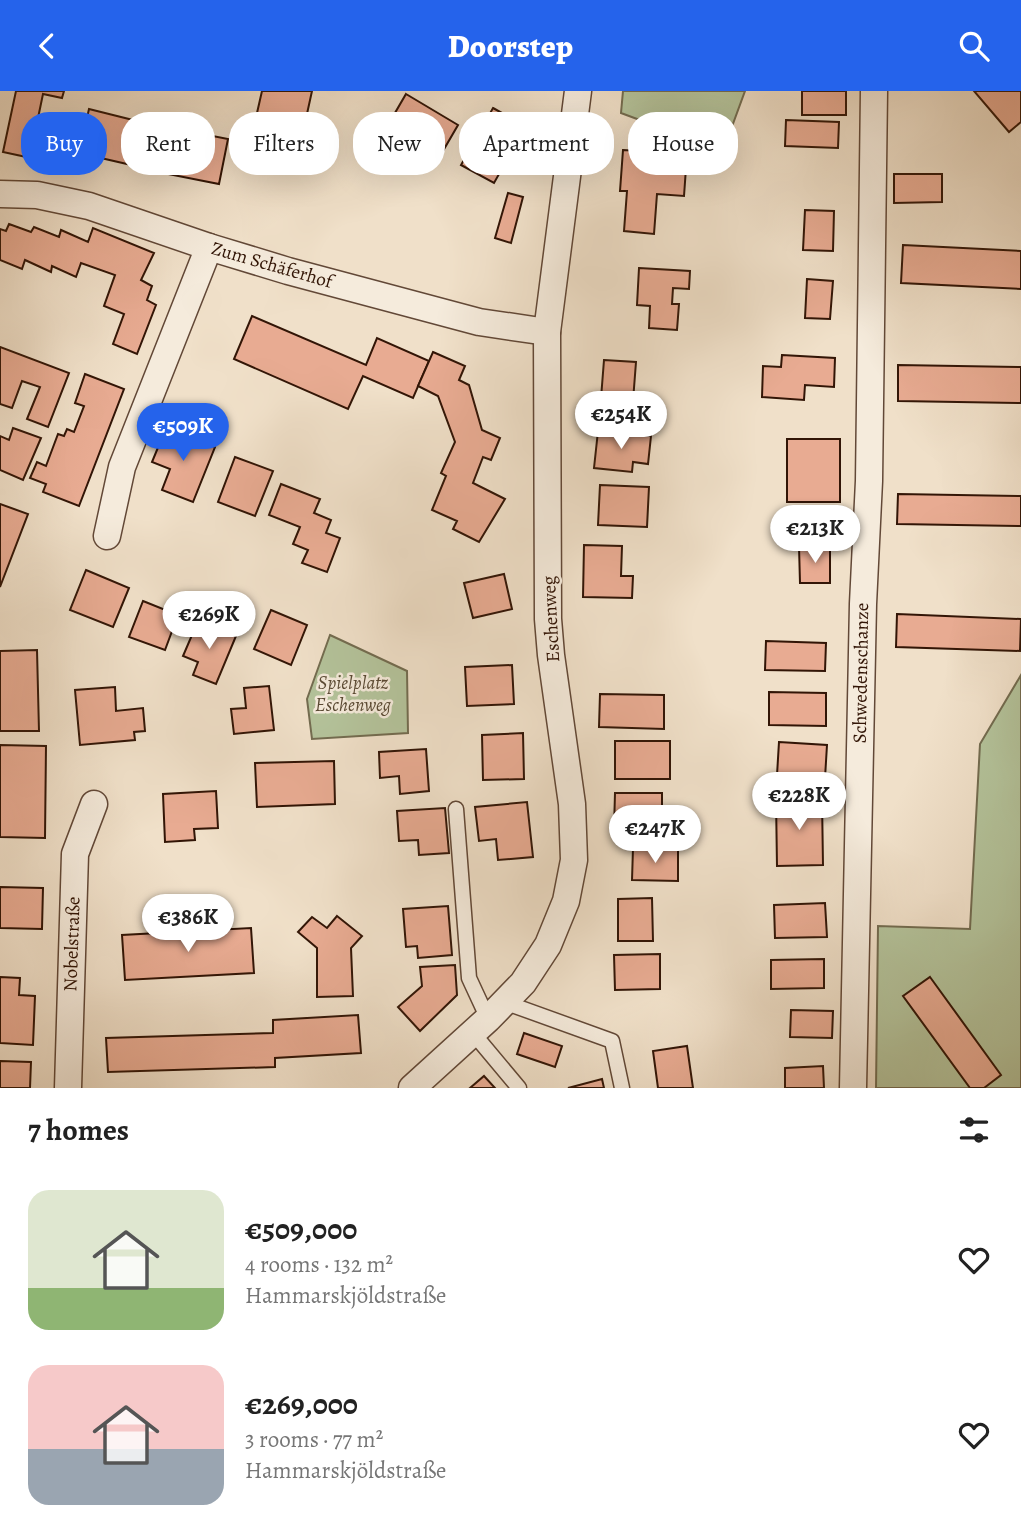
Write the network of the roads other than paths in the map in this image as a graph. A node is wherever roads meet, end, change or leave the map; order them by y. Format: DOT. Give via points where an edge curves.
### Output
graph roads {
  1 [pos="578,91"];
  2 [pos="874,91"];
  3 [pos="0,194"];
  4 [pos="209,247"];
  5 [pos="547,333"];
  6 [pos="107,536"];
  7 [pos="94,804"];
  8 [pos="456,809"];
  9 [pos="488,1018"];
  10 [pos="68,1088"];
  11 [pos="412,1088"];
  12 [pos="519,1088"];
  13 [pos="622,1088"];
  14 [pos="853,1088"];
  1 -- 5 [label="street, Eschenweg"];
  2 -- 14 [label="street, Schwedenschanze"];
  3 -- 4 [label="street, Zum Schäferhof" via="37,195 89,206"];
  4 -- 5 [label="street, Zum Schäferhof" via="479,321"];
  4 -- 6 [label="street" via="122,467"];
  5 -- 9 [label="street, Eschenweg" via="548,619 572,804 574,860 566,901 548,945 523,983"];
  7 -- 10 [label="street, Nobelstraße" via="75,854"];
  8 -- 9 [label="lane" via="469,978"];
  9 -- 11 [label="street, Eschenweg"];
  9 -- 12 [label="lane"];
  9 -- 13 [label="lane" via="612,1041"];
}
